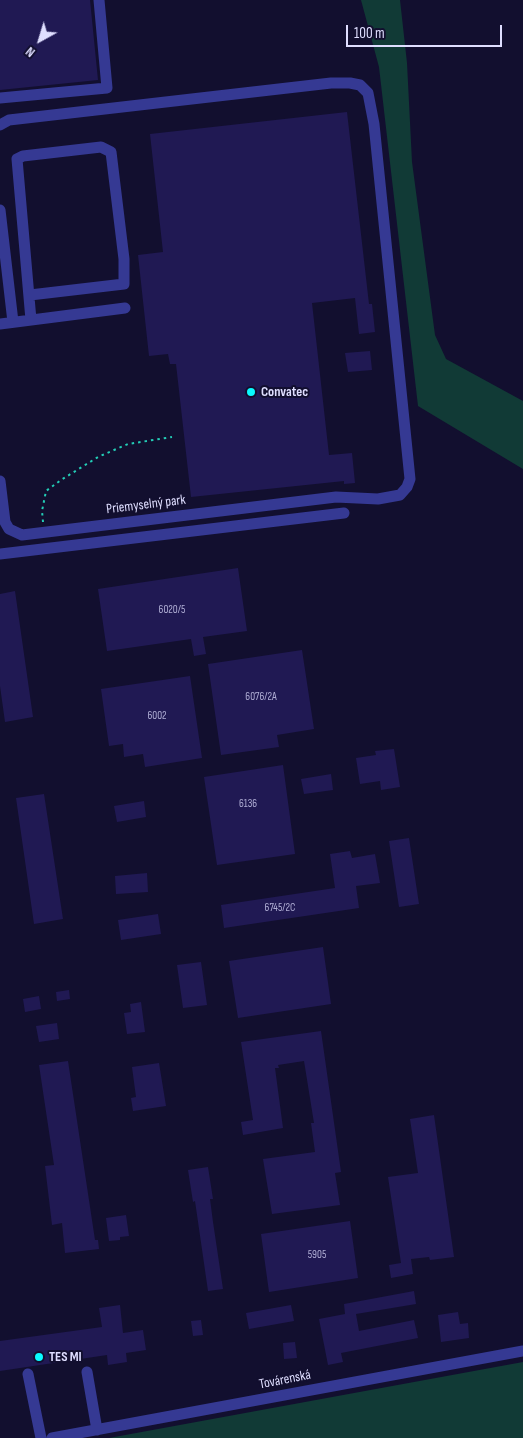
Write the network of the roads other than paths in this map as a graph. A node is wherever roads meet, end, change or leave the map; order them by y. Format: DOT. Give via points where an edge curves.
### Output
graph roads {
  1 [pos="99,0"];
  2 [pos="0,98"];
  3 [pos="0,125"];
  4 [pos="0,210"];
  5 [pos="30,295"];
  6 [pos="125,308"];
  7 [pos="31,320"];
  8 [pos="13,322"];
  9 [pos="0,324"];
  10 [pos="0,481"];
  11 [pos="344,513"];
  12 [pos="0,554"];
  13 [pos="523,1351"];
  14 [pos="87,1372"];
  15 [pos="28,1374"];
  16 [pos="97,1430"];
  17 [pos="79,1436"];
  18 [pos="41,1438"];
  19 [pos="52,1438"];
  1 -- 2 [label="street" via="107,88"];
  3 -- 10 [label="street, Priemyselný park" via="9,120 331,83 360,85 368,93 374,124 410,479 400,495 378,499 336,497 22,535 5,522"];
  4 -- 8 [label="street"];
  5 -- 5 [label="street" via="17,159 100,147 111,152 124,284"];
  5 -- 7 [label="street"];
  6 -- 7 [label="street"];
  7 -- 8 [label="street"];
  8 -- 9 [label="street"];
  11 -- 12 [label="street"];
  13 -- 16 [label="street, Továrenská"];
  14 -- 16 [label="street"];
  15 -- 18 [label="street"];
  16 -- 17 [label="street, Továrenská"];
  17 -- 19 [label="street, Továrenská"];
}
